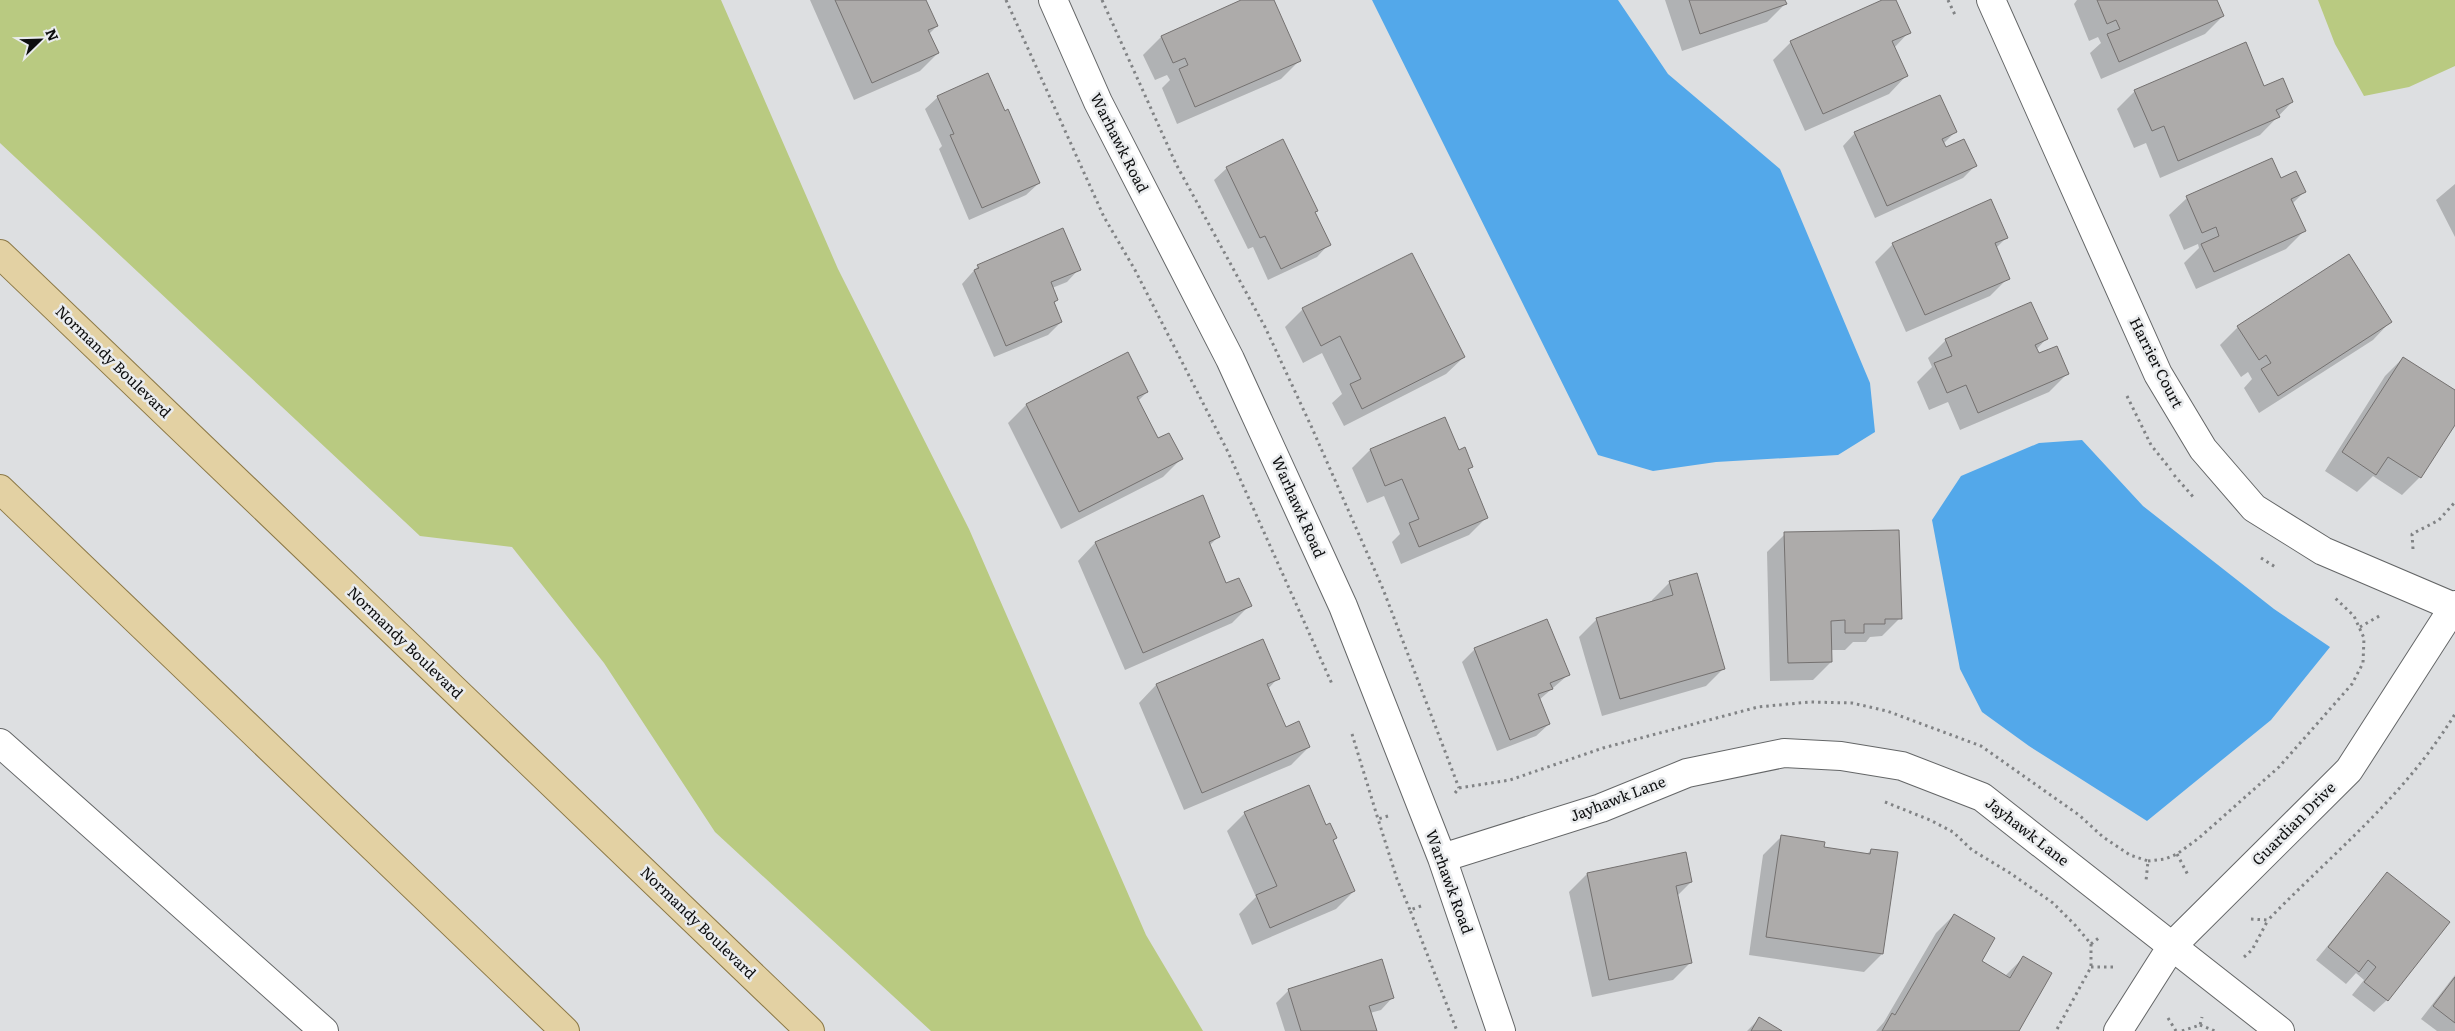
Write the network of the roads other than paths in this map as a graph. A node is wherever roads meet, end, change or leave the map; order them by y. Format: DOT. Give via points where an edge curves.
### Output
graph roads {
  1 [pos="1053,0"];
  2 [pos="1991,0"];
  3 [pos="0,255"];
  4 [pos="0,489"];
  5 [pos="2454,606"];
  6 [pos="0,743"];
  7 [pos="1442,858"];
  8 [pos="2172,946"];
  9 [pos="324,1031"];
  10 [pos="565,1031"];
  11 [pos="810,1031"];
  12 [pos="1501,1031"];
  13 [pos="2118,1031"];
  14 [pos="2280,1031"];
  1 -- 7 [label="street, Warhawk Road" via="1098,102 1230,358 1343,606"];
  2 -- 5 [label="street, Harrier Court" via="2158,374 2203,449 2254,508 2323,550"];
  3 -- 11 [label="main road, Normandy Boulevard"];
  4 -- 10 [label="main road"];
  5 -- 8 [label="street, Guardian Drive" via="2349,770"];
  6 -- 9 [label="street"];
  7 -- 8 [label="street, Jayhawk Lane" via="1601,808 1687,773 1784,752 1841,756 1902,766 1982,797"];
  7 -- 12 [label="street, Warhawk Road"];
  8 -- 13 [label="street, Guardian Drive"];
  8 -- 14 [label="street, Jayhawk Lane"];
}
